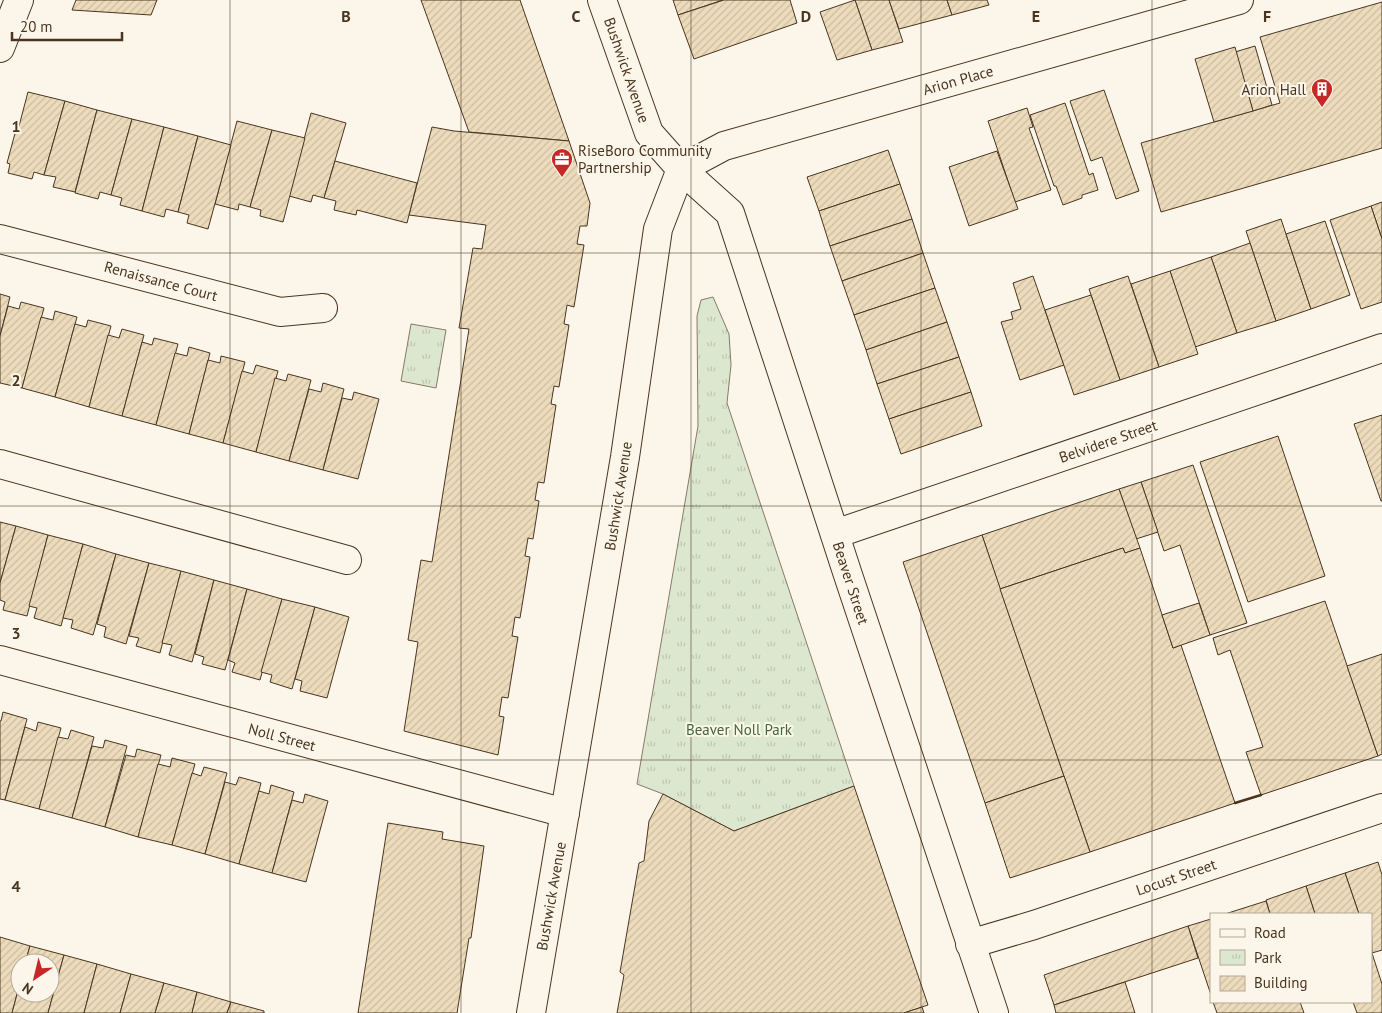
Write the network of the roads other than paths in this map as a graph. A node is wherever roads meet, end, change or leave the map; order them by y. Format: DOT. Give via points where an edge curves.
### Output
graph roads {
  1 [pos="20,0"];
  2 [pos="602,0"];
  3 [pos="1239,0"];
  4 [pos="0,48"];
  5 [pos="681,170"];
  6 [pos="0,239"];
  7 [pos="324,308"];
  8 [pos="1382,348"];
  9 [pos="0,464"];
  10 [pos="835,534"];
  11 [pos="347,560"];
  12 [pos="0,660"];
  13 [pos="1382,808"];
  14 [pos="565,813"];
  15 [pos="970,944"];
  16 [pos="531,1013"];
  17 [pos="994,1013"];
  1 -- 4 [label="street"];
  2 -- 5 [label="street, Bushwick Avenue" via="649,133"];
  3 -- 5 [label="street, Arion Place" via="724,146"];
  5 -- 10 [label="street, Beaver Street" via="730,213"];
  5 -- 14 [label="street, Bushwick Avenue" via="658,229 625,457"];
  6 -- 7 [label="street, Renaissance Court" via="280,312"];
  8 -- 10 [label="street, Belvidere Street"];
  9 -- 11 [label="street"];
  10 -- 15 [label="street, Beaver Street"];
  12 -- 14 [label="street, Noll Street"];
  13 -- 15 [label="street, Locust Street"];
  14 -- 16 [label="street, Bushwick Avenue"];
  15 -- 17 [label="street, Beaver Street"];
}
